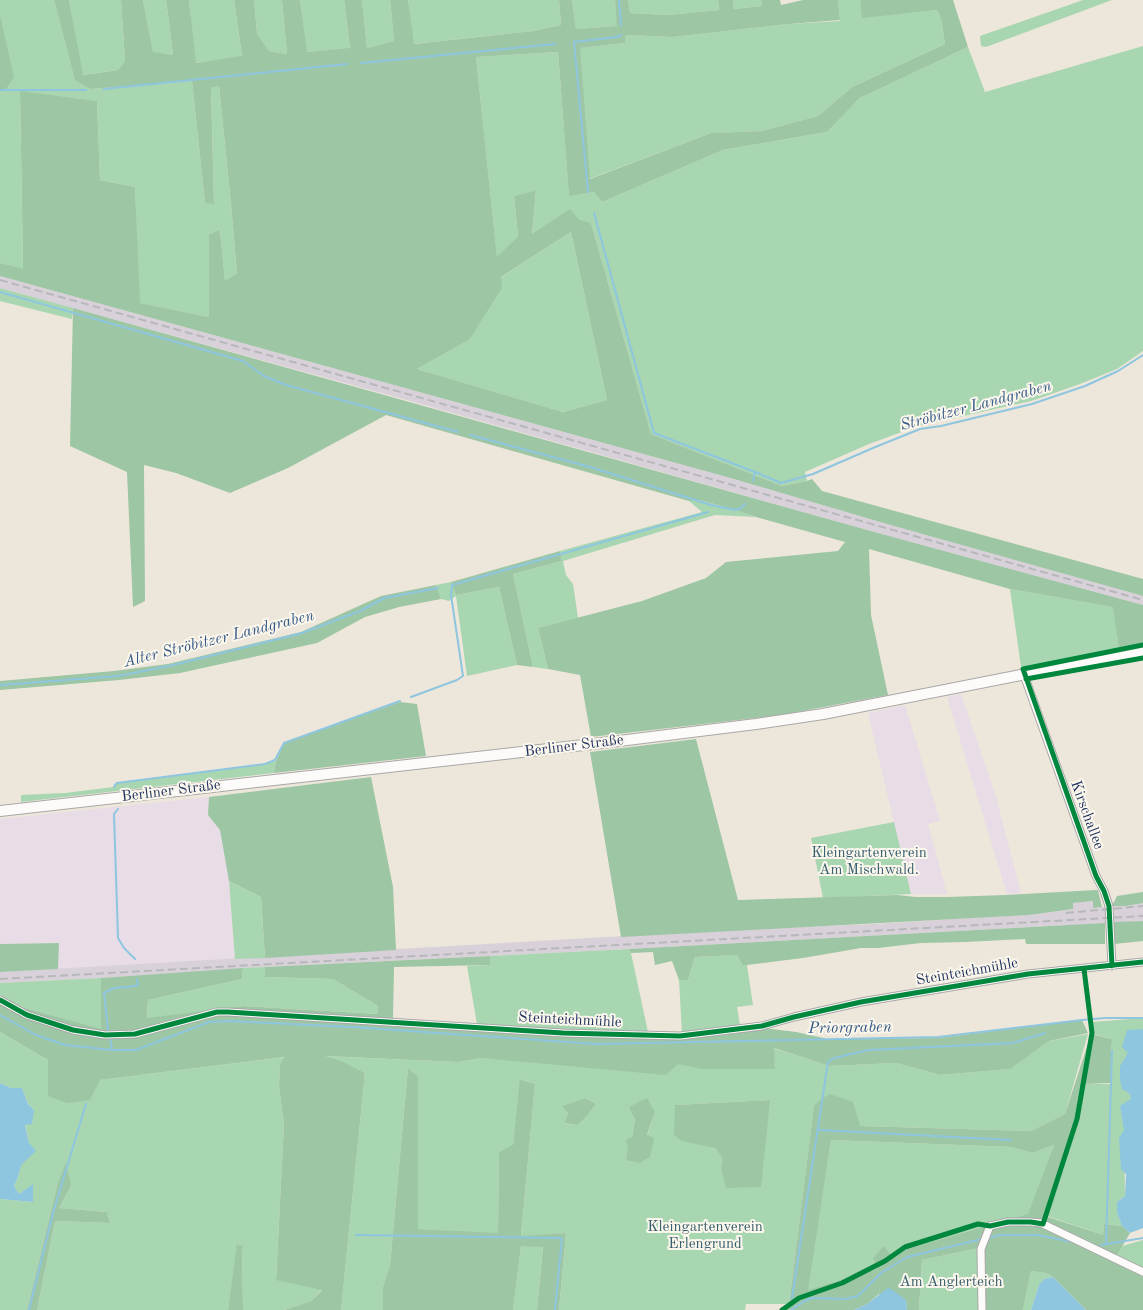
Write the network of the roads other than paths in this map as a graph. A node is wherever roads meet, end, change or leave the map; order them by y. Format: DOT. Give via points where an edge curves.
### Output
graph roads {
  1 [pos="1143,651"];
  2 [pos="1024,674"];
  3 [pos="0,811"];
  4 [pos="1143,962"];
  5 [pos="1112,966"];
  6 [pos="0,1000"];
  7 [pos="1143,1272"];
  8 [pos="982,1310"];
  1 -- 2 [label="main road, Berliner Straße"];
  2 -- 3 [label="main road, Berliner Straße" via="756,724"];
  2 -- 5 [label="street, Kirschallee" via="1104,891"];
  4 -- 5 [label="street, Steinteichmühle"];
  5 -- 6 [label="street, Steinteichmühle" via="1028,974 861,1002 762,1026 680,1036 562,1033 228,1012 217,1012 135,1034 105,1035 73,1030 27,1015"];
  7 -- 8 [label="street" via="1041,1223 1008,1222 990,1226 981,1248"];
}
